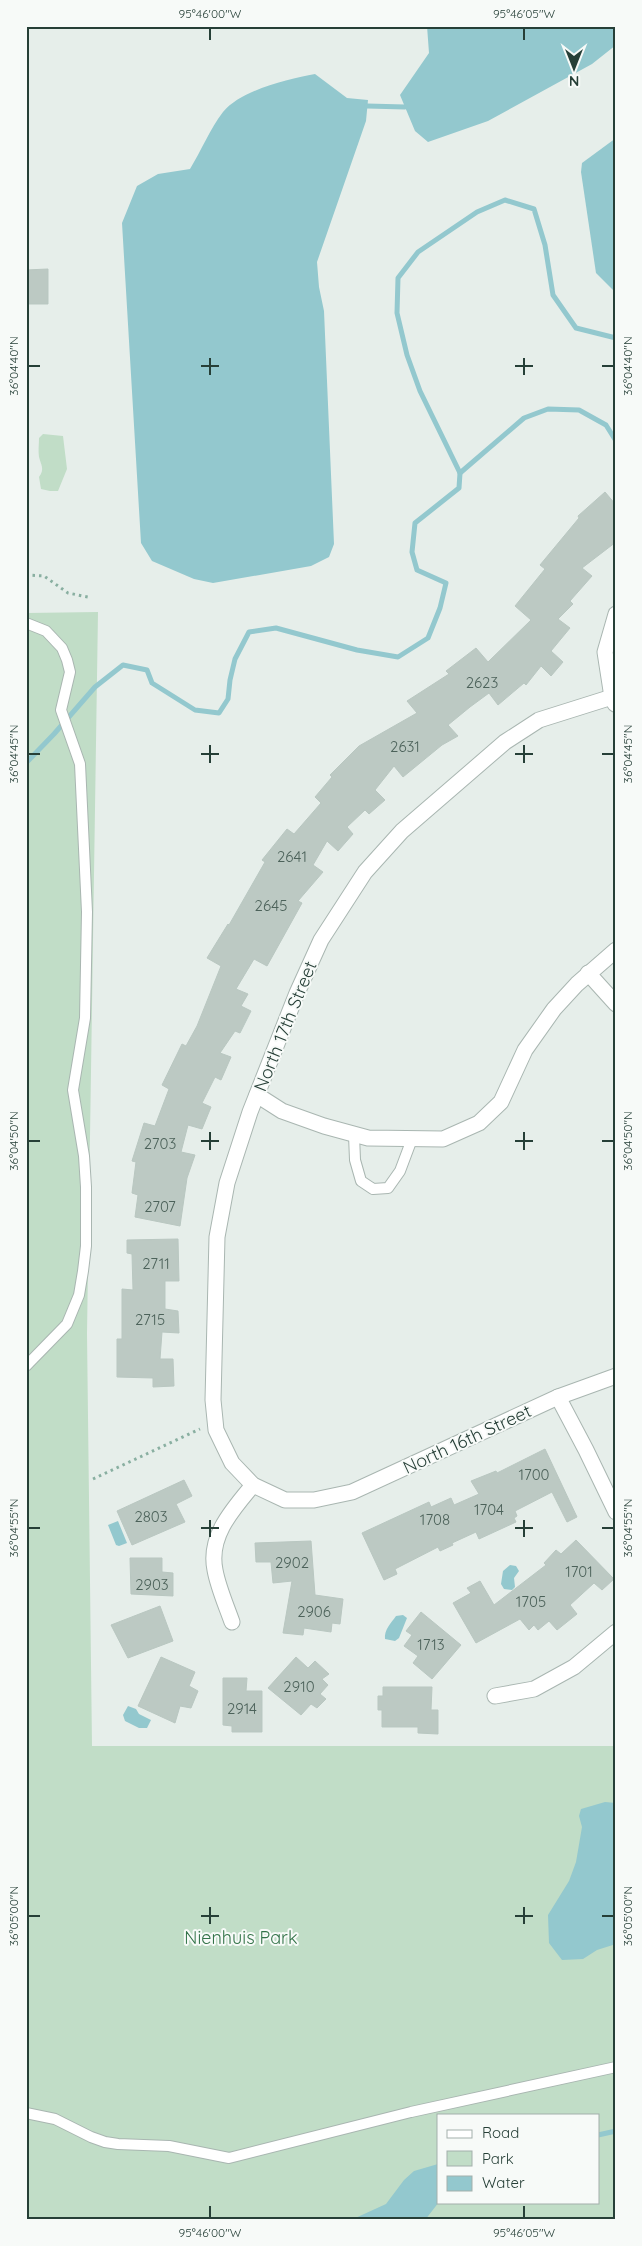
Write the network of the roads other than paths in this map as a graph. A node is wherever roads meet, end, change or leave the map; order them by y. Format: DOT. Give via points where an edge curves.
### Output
graph roads {
  1 [pos="616,614"];
  2 [pos="26,623"];
  3 [pos="614,701"];
  4 [pos="616,950"];
  5 [pos="588,973"];
  6 [pos="616,1004"];
  7 [pos="257,1095"];
  8 [pos="354,1134"];
  9 [pos="412,1139"];
  10 [pos="26,1366"];
  11 [pos="616,1376"];
  12 [pos="558,1397"];
  13 [pos="253,1484"];
  14 [pos="616,1512"];
  15 [pos="232,1622"];
  16 [pos="616,1632"];
  17 [pos="495,1696"];
  18 [pos="616,2067"];
  19 [pos="26,2113"];
  1 -- 3 [label="street" via="605,652"];
  2 -- 10 [label="lane" via="46,632 62,648 68,660 70,672 61,716 76,750 82,780 87,912 85,1018 73,1090 84,1156 86,1246 74,1311 61,1332"];
  3 -- 7 [label="street, North 17th Street" via="539,720 505,742 402,831 365,872 322,940 297,993"];
  4 -- 5 [label="street"];
  5 -- 6 [label="street"];
  5 -- 9 [label="street" via="554,1009 525,1050 500,1102 479,1123 443,1139"];
  7 -- 8 [label="street" via="282,1111"];
  7 -- 13 [label="street, North 17th Street" via="227,1183 217,1237 213,1400 216,1430 232,1463"];
  8 -- 9 [label="street" via="368,1138"];
  8 -- 9 [label="lane" via="355,1160 361,1180 373,1189 388,1188 400,1170"];
  11 -- 12 [label="street, North 16th Street"];
  12 -- 13 [label="street, North 16th Street" via="352,1492 314,1500 285,1500"];
  12 -- 14 [label="street"];
  13 -- 15 [label="street" via="230,1514 213,1552 215,1571"];
  16 -- 17 [label="street" via="574,1667 534,1689"];
  18 -- 19 [label="lane" via="411,2112 229,2158 169,2146 105,2142 55,2119"];
}
